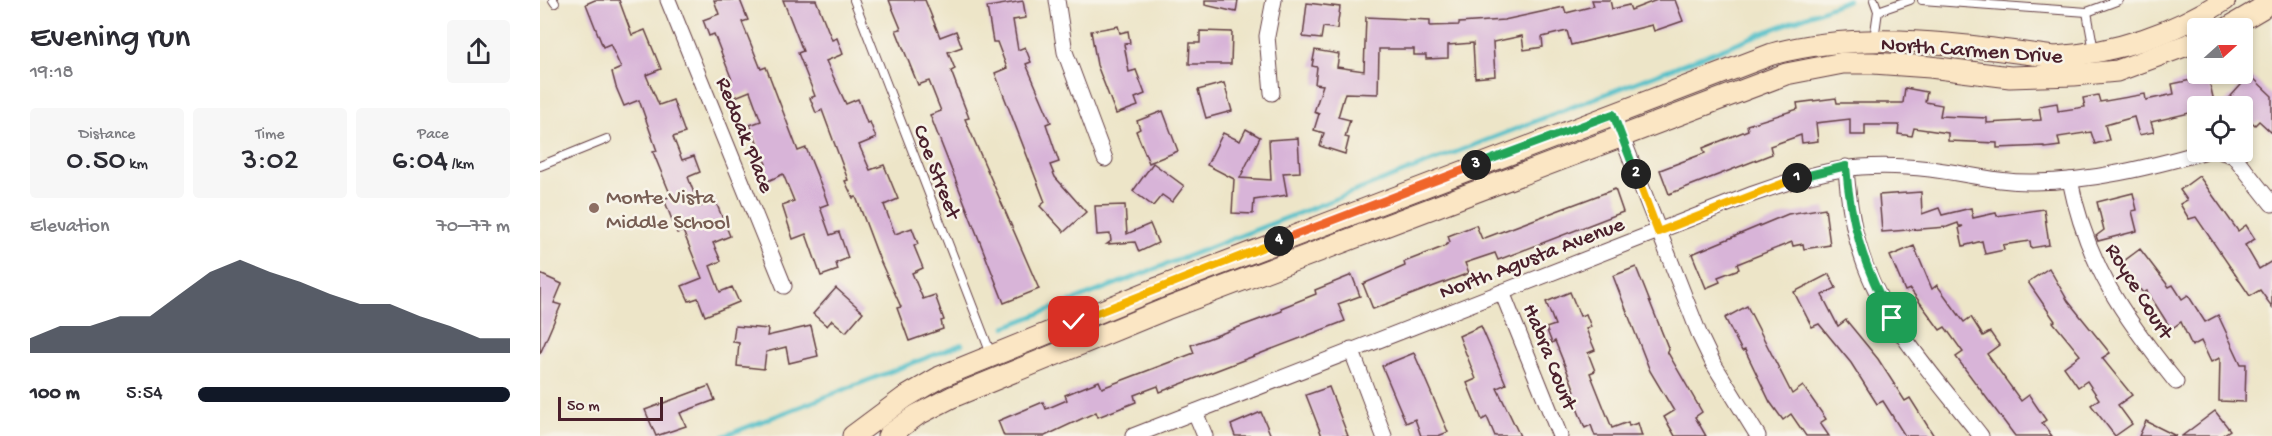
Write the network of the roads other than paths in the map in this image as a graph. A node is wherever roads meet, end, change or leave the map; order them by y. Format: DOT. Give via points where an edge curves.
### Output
graph roads {
  1 [pos="668,0"];
  2 [pos="854,0"];
  3 [pos="1057,0"];
  4 [pos="1274,0"];
  5 [pos="1874,0"];
  6 [pos="1910,0"];
  7 [pos="1922,0"];
  8 [pos="2119,0"];
  9 [pos="2225,0"];
  10 [pos="2264,7"];
  11 [pos="1878,11"];
  12 [pos="2086,12"];
  13 [pos="2245,18"];
  14 [pos="1874,40"];
  15 [pos="2187,45"];
  16 [pos="2095,52"];
  17 [pos="1873,63"];
  18 [pos="1272,93"];
  19 [pos="1613,114"];
  20 [pos="1623,136"];
  21 [pos="607,139"];
  22 [pos="2187,156"];
  23 [pos="1105,159"];
  24 [pos="2238,162"];
  25 [pos="540,166"];
  26 [pos="1846,166"];
  27 [pos="2070,180"];
  28 [pos="2272,204"];
  29 [pos="1658,232"];
  30 [pos="784,286"];
  31 [pos="1502,292"];
  32 [pos="1351,349"];
  33 [pos="991,356"];
  34 [pos="2176,382"];
  35 [pos="1195,412"];
  36 [pos="853,436"];
  37 [pos="888,436"];
  38 [pos="1133,436"];
  39 [pos="1205,436"];
  40 [pos="1384,436"];
  41 [pos="1560,436"];
  42 [pos="1758,436"];
  43 [pos="1981,436"];
  1 -- 30 [label="street, Redoak Place"];
  2 -- 33 [label="lane, Coe Street"];
  3 -- 23 [label="street" via="1065,52"];
  4 -- 18 [label="street" via="1267,36"];
  5 -- 11 [label="lane"];
  6 -- 11 [label="lane"];
  7 -- 12 [label="lane"];
  8 -- 12 [label="lane"];
  9 -- 16 [label="main road, North Carmen Drive" via="2174,27"];
  10 -- 13 [label="main road"];
  11 -- 14 [label="lane"];
  12 -- 16 [label="lane"];
  14 -- 16 [label="main road, North Carmen Drive" via="1899,39 2055,57"];
  14 -- 17 [label="lane"];
  14 -- 19 [label="main road, North Carmen Drive" via="1836,42 1772,54"];
  15 -- 17 [label="main road, North Carmen Drive" via="2117,71 2053,76 2002,77"];
  17 -- 20 [label="main road, North Carmen Drive" via="1843,63 1786,74"];
  19 -- 20 [label="street"];
  19 -- 33 [label="main road, North Carmen Drive"];
  20 -- 29 [label="street"];
  20 -- 37 [label="main road, North Carmen Drive" via="999,376 917,415"];
  21 -- 25 [label="lane"];
  22 -- 27 [label="street, North Agusta Avenue" via="2126,173"];
  24 -- 28 [label="street"];
  26 -- 27 [label="street, North Agusta Avenue" via="1932,169 1998,180"];
  26 -- 29 [label="street, North Agusta Avenue" via="1779,184"];
  26 -- 43 [label="street" via="1857,239 1877,293"];
  27 -- 34 [label="street, Royce Court" via="2083,234 2100,274 2123,312"];
  29 -- 31 [label="street, North Agusta Avenue"];
  29 -- 42 [label="street" via="1713,363"];
  31 -- 32 [label="street, North Agusta Avenue"];
  31 -- 41 [label="street, Habra Court"];
  32 -- 35 [label="street, North Agusta Avenue"];
  32 -- 40 [label="street"];
  33 -- 36 [label="main road, North Carmen Drive" via="940,377"];
  35 -- 38 [label="street, North Agusta Avenue"];
  35 -- 39 [label="street"];
}
